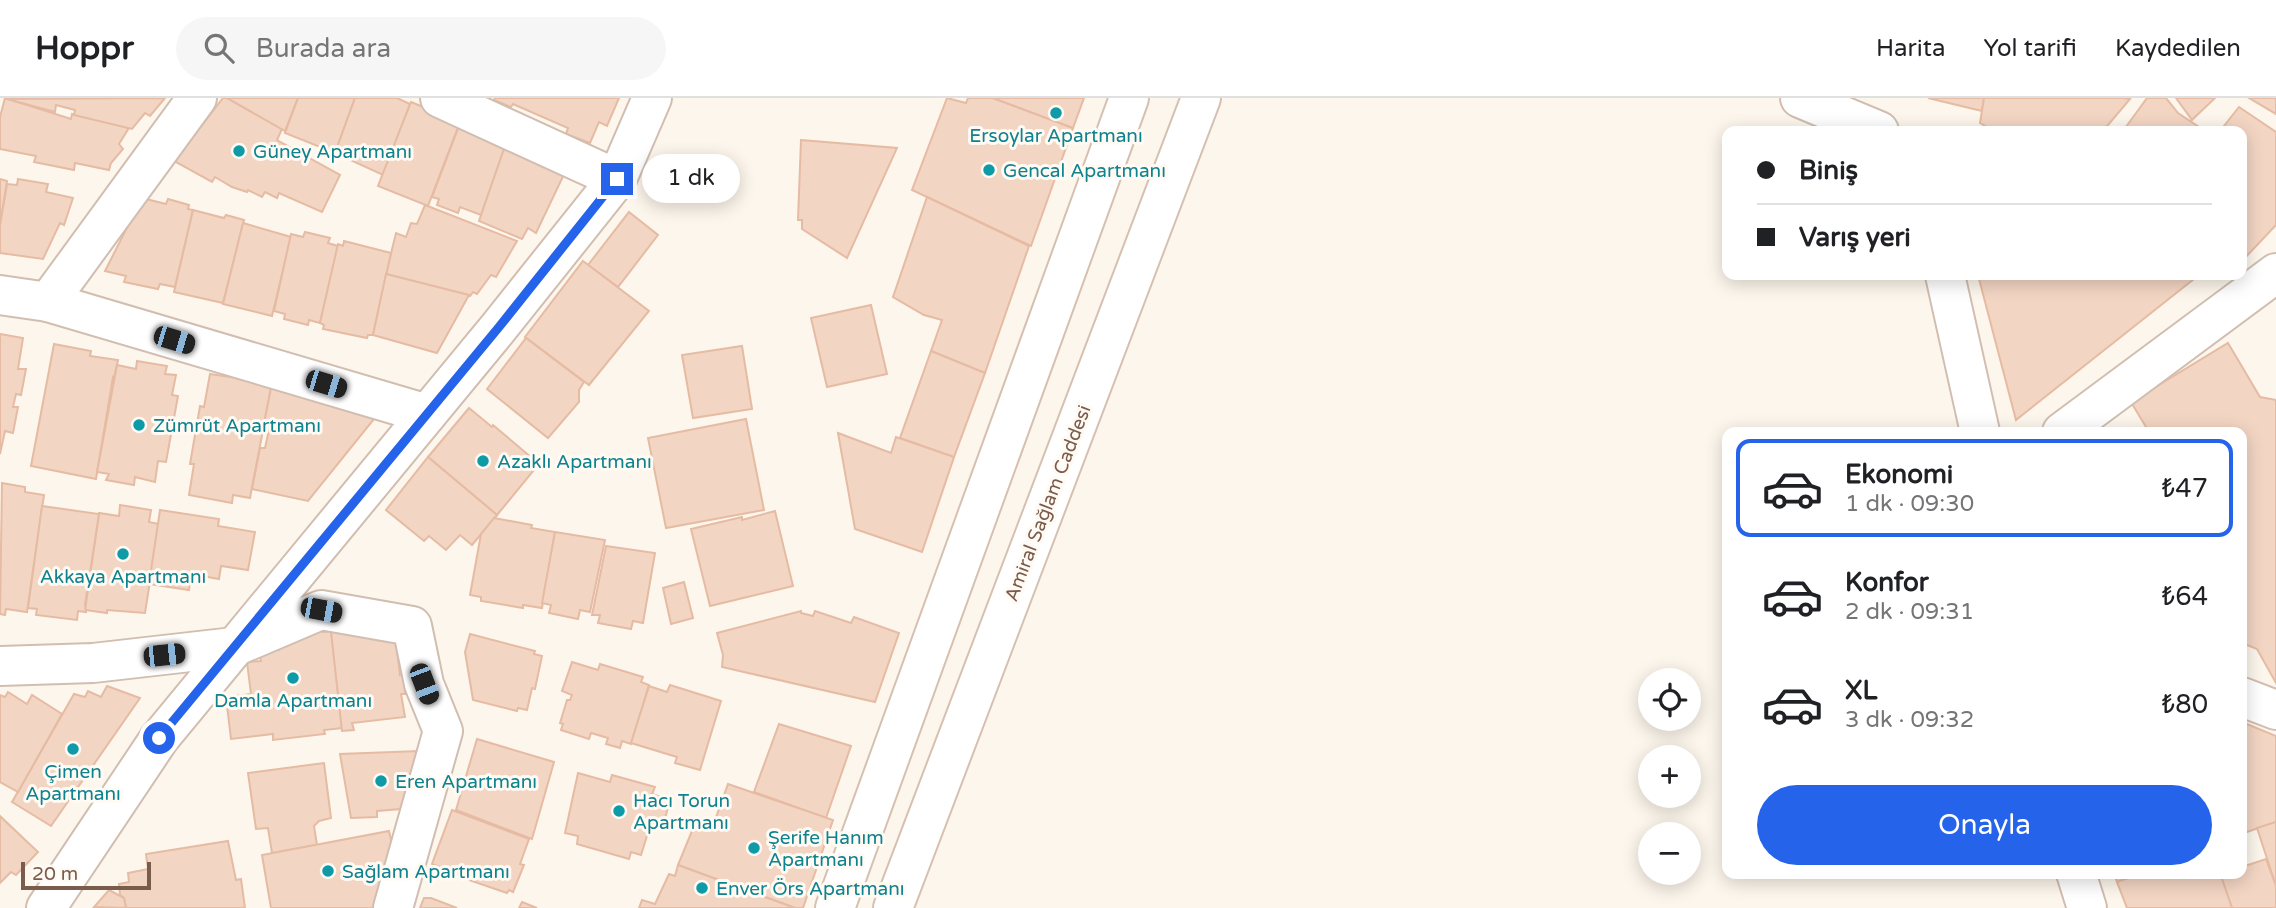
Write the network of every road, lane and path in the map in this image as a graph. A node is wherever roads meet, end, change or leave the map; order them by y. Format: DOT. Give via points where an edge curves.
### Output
graph roads {
  1 [pos="197,98"];
  2 [pos="440,98"];
  3 [pos="652,98"];
  4 [pos="1129,98"];
  5 [pos="1201,98"];
  6 [pos="1800,98"];
  7 [pos="1866,126"];
  8 [pos="617,179"];
  9 [pos="2266,275"];
  10 [pos="1946,280"];
  11 [pos="0,295"];
  12 [pos="48,302"];
  13 [pos="426,414"];
  14 [pos="1979,427"];
  15 [pos="2068,427"];
  16 [pos="234,647"];
  17 [pos="0,666"];
  18 [pos="2247,699"];
  19 [pos="2276,710"];
  20 [pos="2078,879"];
  21 [pos="46,908"];
  22 [pos="393,908"];
  23 [pos="835,908"];
  24 [pos="893,908"];
  25 [pos="2087,908"];
  1 -- 12 [label="street"];
  2 -- 8 [label="street"];
  3 -- 8 [label="street"];
  4 -- 23 [label="street"];
  5 -- 24 [label="street, Amiral Sağlam Caddesi"];
  6 -- 7 [label="street"];
  8 -- 13 [label="street"];
  9 -- 15 [label="street"];
  10 -- 14 [label="street"];
  11 -- 12 [label="street"];
  12 -- 13 [label="street"];
  13 -- 16 [label="street"];
  16 -- 17 [label="street" via="93,663"];
  16 -- 21 [label="street" via="159,738"];
  16 -- 22 [label="street" via="321,610 412,626 424,684 443,731"];
  18 -- 19 [label="street"];
  20 -- 25 [label="street"];
}
